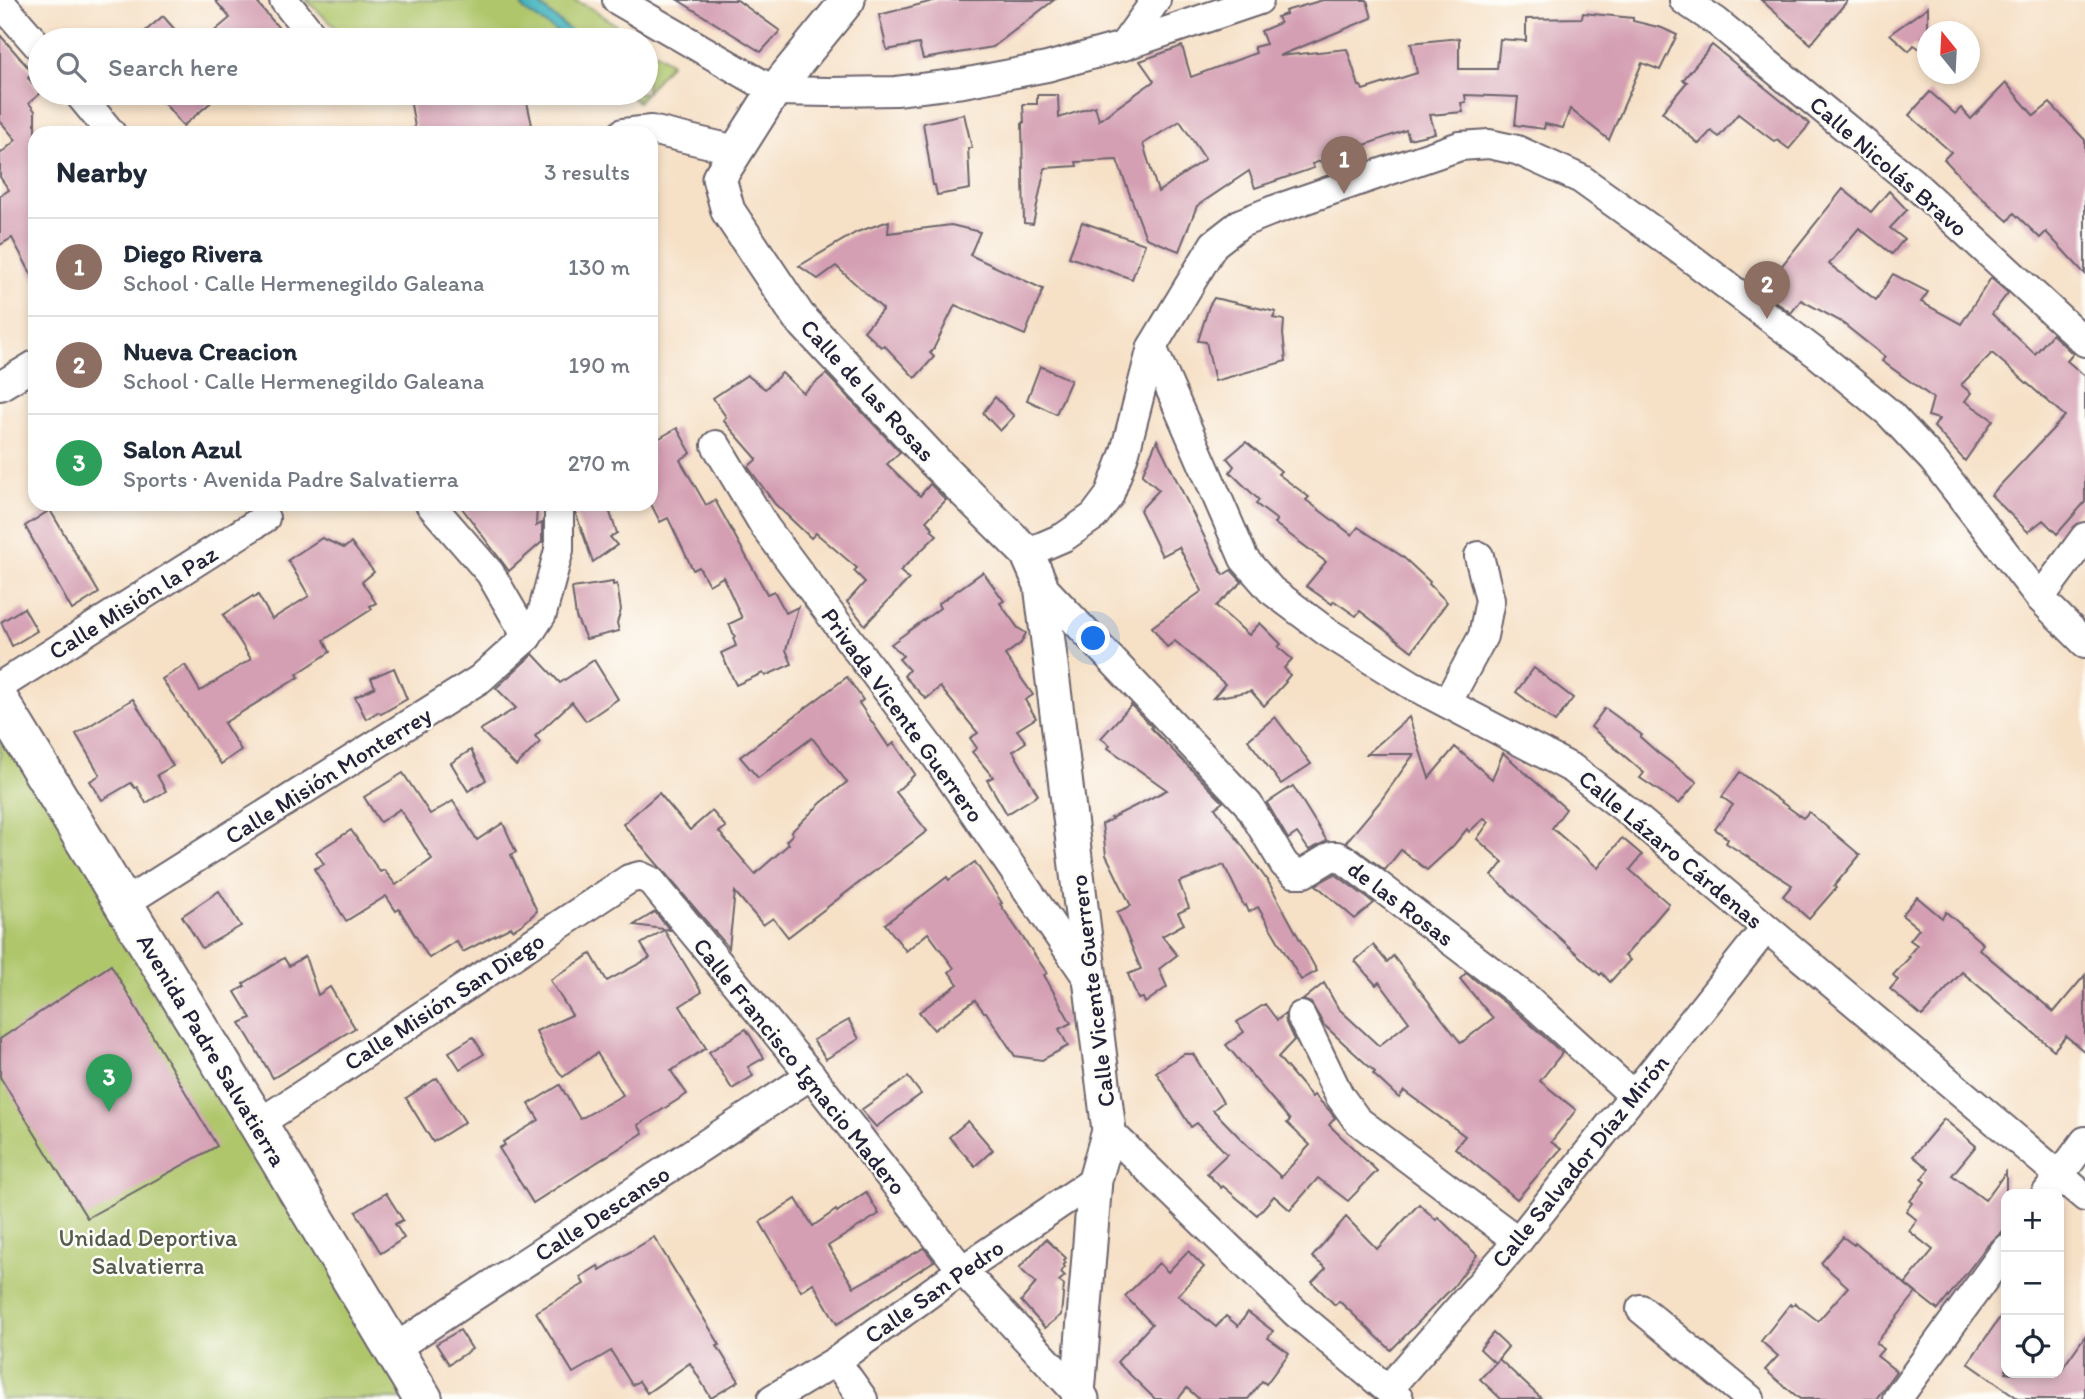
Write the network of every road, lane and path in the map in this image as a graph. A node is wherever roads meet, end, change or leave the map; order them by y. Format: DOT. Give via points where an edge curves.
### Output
graph roads {
  1 [pos="284,0"];
  2 [pos="617,0"];
  3 [pos="848,0"];
  4 [pos="1156,0"];
  5 [pos="1259,0"];
  6 [pos="1684,0"];
  7 [pos="0,2"];
  8 [pos="306,28"];
  9 [pos="28,34"];
  10 [pos="1123,46"];
  11 [pos="774,91"];
  12 [pos="88,105"];
  13 [pos="105,126"];
  14 [pos="658,132"];
  15 [pos="736,150"];
  16 [pos="2085,342"];
  17 [pos="1152,347"];
  18 [pos="28,369"];
  19 [pos="0,386"];
  20 [pos="716,445"];
  21 [pos="436,511"];
  22 [pos="559,511"];
  23 [pos="265,517"];
  24 [pos="2085,537"];
  25 [pos="1027,553"];
  26 [pos="1479,556"];
  27 [pos="1041,585"];
  28 [pos="2040,598"];
  29 [pos="527,638"];
  30 [pos="2085,643"];
  31 [pos="0,686"];
  32 [pos="0,702"];
  33 [pos="1447,703"];
  34 [pos="629,879"];
  35 [pos="123,904"];
  36 [pos="1766,929"];
  37 [pos="1092,985"];
  38 [pos="1301,1016"];
  39 [pos="811,1075"];
  40 [pos="1633,1095"];
  41 [pos="258,1124"];
  42 [pos="1109,1131"];
  43 [pos="2085,1141"];
  44 [pos="1095,1180"];
  45 [pos="2053,1185"];
  46 [pos="2085,1197"];
  47 [pos="1518,1241"];
  48 [pos="2004,1252"];
  49 [pos="962,1270"];
  50 [pos="1642,1309"];
  51 [pos="392,1350"];
  52 [pos="836,1361"];
  53 [pos="1394,1394"];
  54 [pos="1080,1396"];
  55 [pos="423,1399"];
  56 [pos="772,1399"];
  57 [pos="863,1399"];
  58 [pos="1750,1399"];
  59 [pos="1898,1399"];
  1 -- 8 [label="street"];
  2 -- 11 [label="street"];
  3 -- 11 [label="street"];
  4 -- 10 [label="street"];
  5 -- 10 [label="street"];
  6 -- 16 [label="street, Calle Nicolás Bravo" via="1912,182"];
  7 -- 9 [label="street"];
  10 -- 11 [label="street" via="1047,67 897,92"];
  11 -- 15 [label="street"];
  12 -- 13 [label="street"];
  14 -- 15 [label="street"];
  15 -- 25 [label="street, Calle de las Rosas" via="719,178 728,211 798,316"];
  17 -- 25 [label="street" via="1109,496 1094,516 1064,537"];
  17 -- 28 [label="street" via="1214,244 1241,223 1461,146 1489,144 1517,150 1581,179 1816,353 1889,413 1933,460"];
  17 -- 33 [label="street, Calle Lázaro Cárdenas" via="1244,559 1271,590 1327,632"];
  18 -- 19 [label="street"];
  20 -- 37 [label="street, Privada Vicente Guerrero" via="772,537 928,745"];
  21 -- 29 [label="street" via="491,573"];
  22 -- 29 [label="street" via="559,550 542,614"];
  23 -- 31 [label="street, Calle Misión la Paz"];
  24 -- 28 [label="street"];
  25 -- 27 [label="street, Calle de las Rosas"];
  26 -- 33 [label="street" via="1490,600 1483,636"];
  27 -- 37 [label="street, Calle Vicente Guerrero"];
  27 -- 40 [label="street, de las Rosas" via="1248,804 1294,873 1304,873 1332,856 1345,860 1530,1000"];
  28 -- 30 [label="street"];
  29 -- 35 [label="street, Calle Misión Monterrey" via="480,679"];
  32 -- 35 [label="main road, Avenida Padre Salvatierra"];
  33 -- 36 [label="street, Calle Lázaro Cárdenas" via="1573,768"];
  34 -- 39 [label="street, Calle Francisco Ignacio Madero" via="639,876 651,881"];
  34 -- 41 [label="street, Calle Misión San Diego"];
  35 -- 41 [label="main road, Avenida Padre Salvatierra"];
  36 -- 40 [label="street, Calle Salvador Díaz Mirón"];
  36 -- 45 [label="street, Calle Lázaro Cárdenas"];
  37 -- 42 [label="street, Calle Vicente Guerrero"];
  38 -- 47 [label="street" via="1339,1095 1357,1120"];
  39 -- 49 [label="street, Calle Francisco Ignacio Madero"];
  39 -- 51 [label="street, Calle Descanso"];
  40 -- 47 [label="street, Calle Salvador Díaz Mirón"];
  41 -- 51 [label="main road, Avenida Padre Salvatierra"];
  42 -- 44 [label="street"];
  42 -- 53 [label="street, Calle Vicente Guerrero" via="1296,1313"];
  43 -- 45 [label="street"];
  44 -- 49 [label="street, Calle San Pedro"];
  44 -- 54 [label="street"];
  45 -- 46 [label="street, Calle Lázaro Cárdenas"];
  47 -- 53 [label="street, Calle Salvador Díaz Mirón"];
  48 -- 59 [label="street"];
  49 -- 52 [label="street, Calle San Pedro"];
  49 -- 54 [label="street, Calle Francisco Ignacio Madero"];
  50 -- 58 [label="street"];
  51 -- 55 [label="main road, Avenida Padre Salvatierra"];
  52 -- 56 [label="street, Calle San Pedro"];
  52 -- 57 [label="street"];
}
